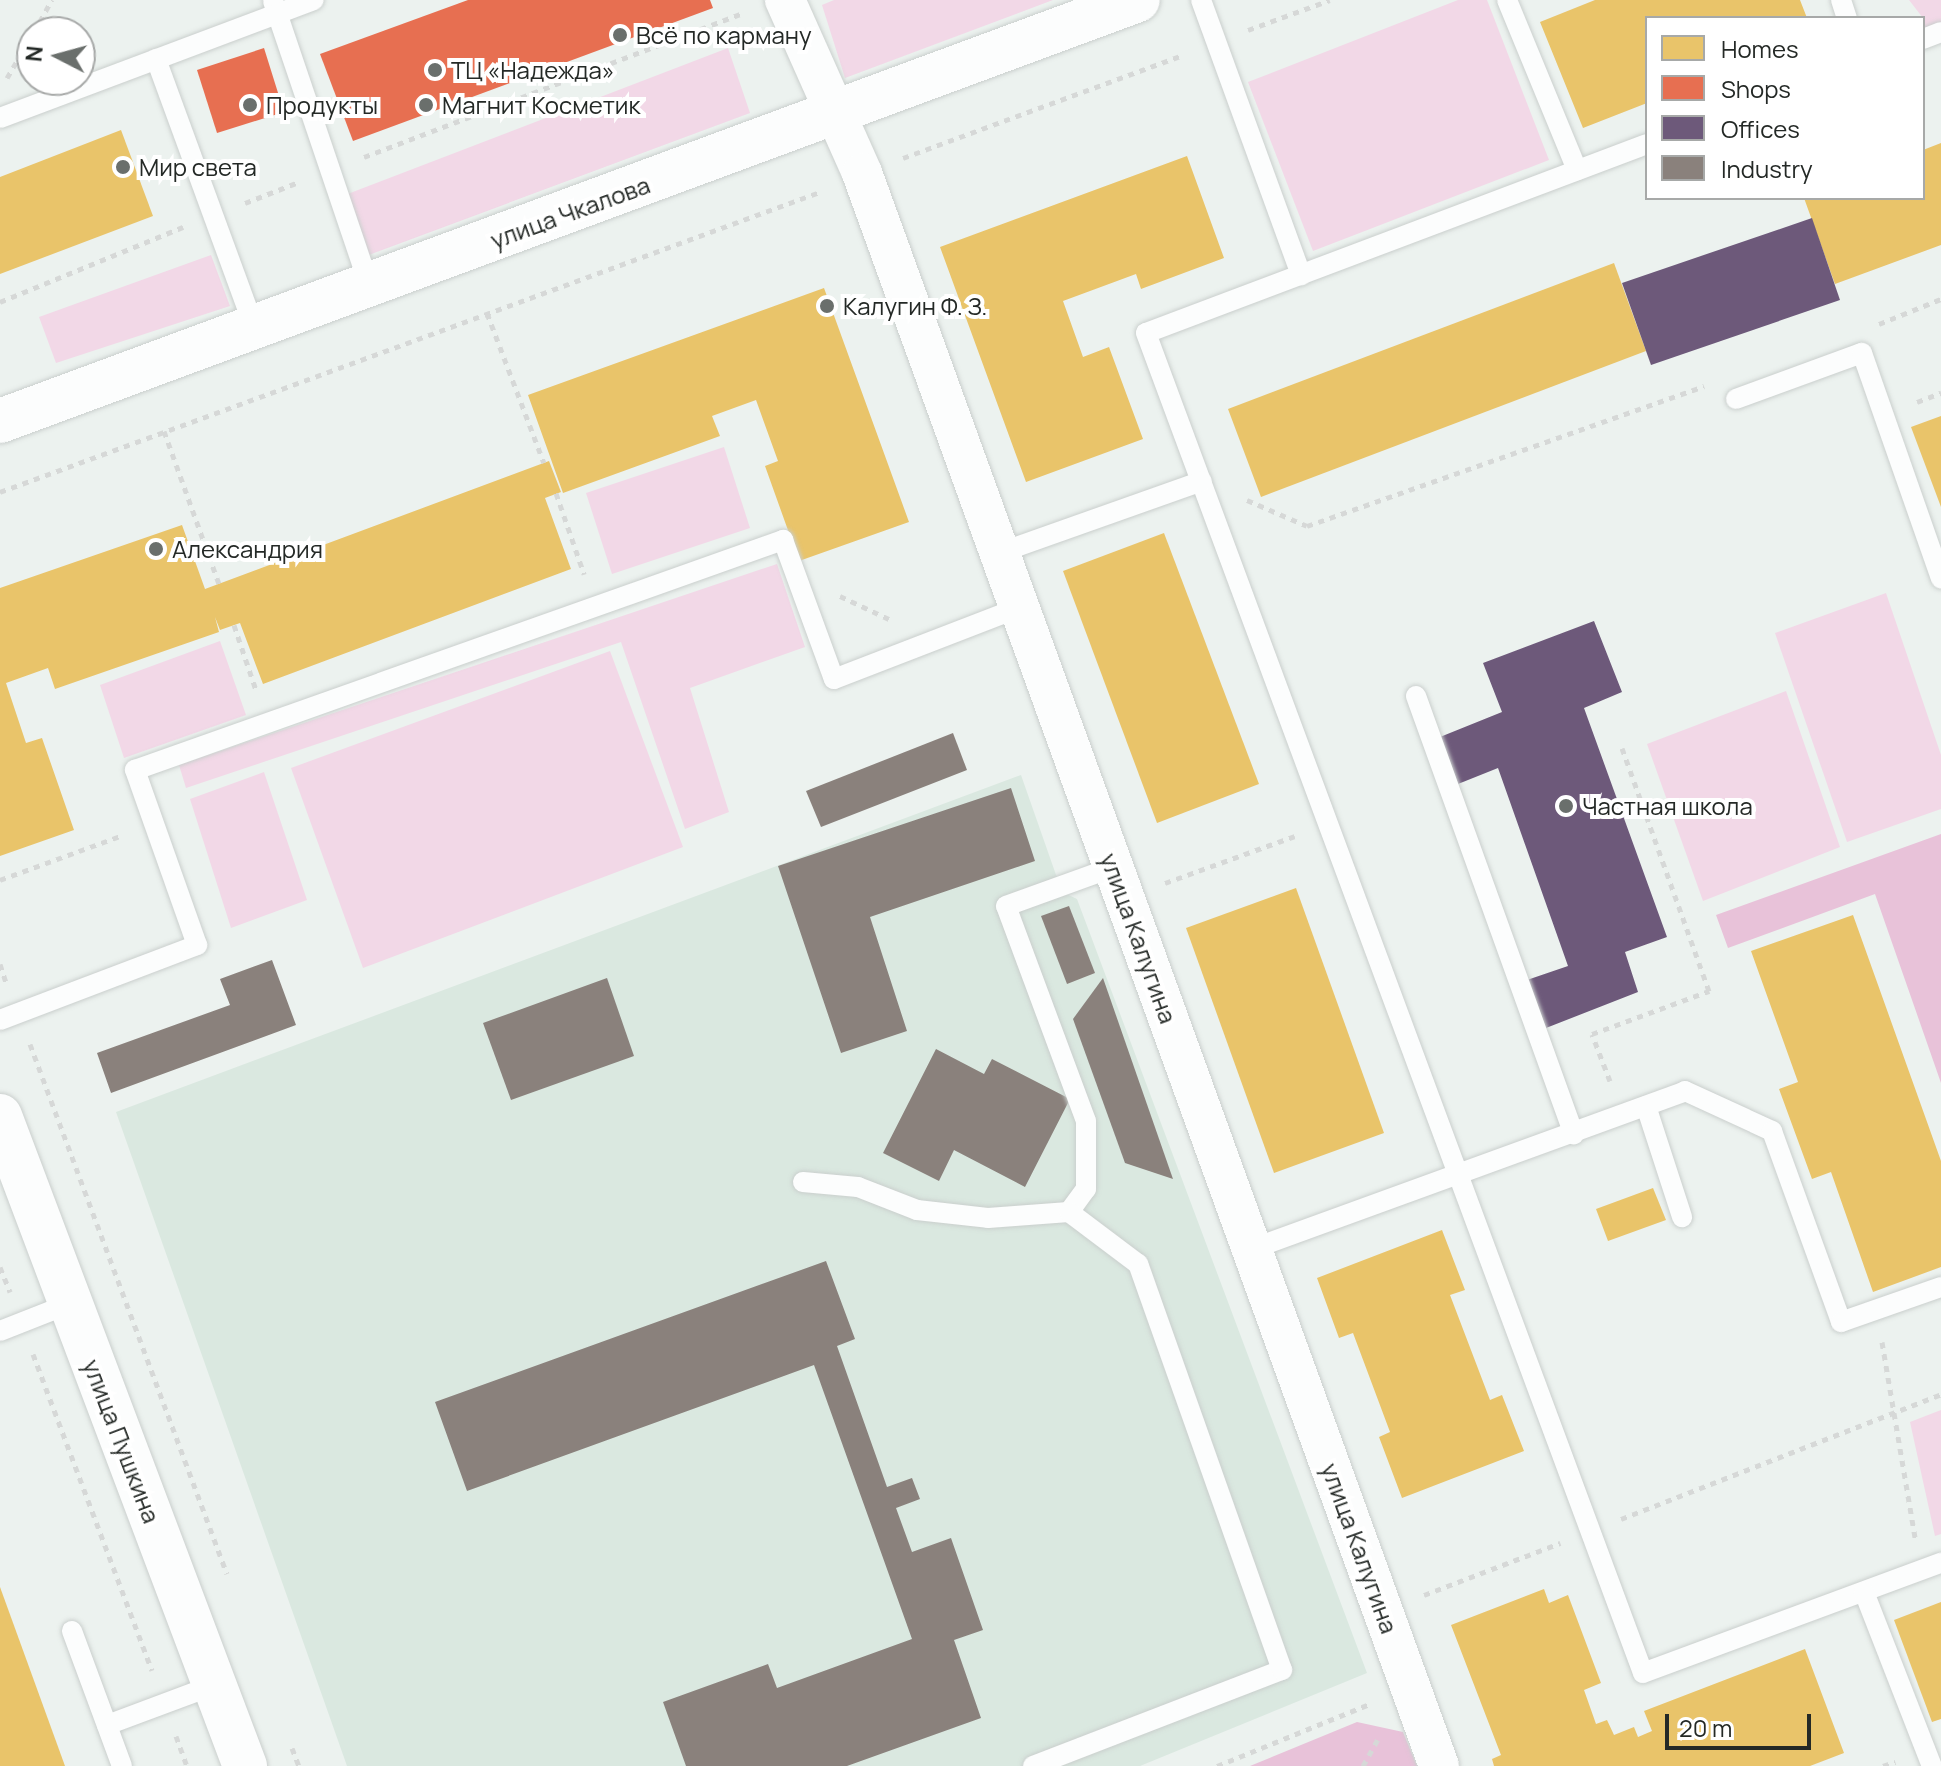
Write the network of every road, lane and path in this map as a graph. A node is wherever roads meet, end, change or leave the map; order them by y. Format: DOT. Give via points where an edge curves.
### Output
graph roads {
  1 [pos="314,0"];
  2 [pos="1138,0"];
  3 [pos="1201,0"];
  4 [pos="1330,0"];
  5 [pos="1507,0"];
  6 [pos="772,4"];
  7 [pos="273,7"];
  8 [pos="1216,42"];
  9 [pos="156,59"];
  10 [pos="16,62"];
  11 [pos="0,89"];
  12 [pos="830,115"];
  13 [pos="0,118"];
  14 [pos="1645,145"];
  15 [pos="1577,170"];
  16 [pos="329,171"];
  17 [pos="862,173"];
  18 [pos="213,215"];
  19 [pos="1301,275"];
  20 [pos="369,284"];
  21 [pos="1941,299"];
  22 [pos="0,302"];
  23 [pos="487,313"];
  24 [pos="254,327"];
  25 [pos="1868,328"];
  26 [pos="1709,384"];
  27 [pos="1736,399"];
  28 [pos="0,421"];
  29 [pos="164,431"];
  30 [pos="544,463"];
  31 [pos="1202,481"];
  32 [pos="0,492"];
  33 [pos="556,493"];
  34 [pos="999,553"];
  35 [pos="796,575"];
  36 [pos="1941,579"];
  37 [pos="219,584"];
  38 [pos="1018,608"];
  39 [pos="596,609"];
  40 [pos="234,625"];
  41 [pos="937,641"];
  42 [pos="1416,696"];
  43 [pos="267,721"];
  44 [pos="1622,748"];
  45 [pos="153,823"];
  46 [pos="1328,823"];
  47 [pos="1114,867"];
  48 [pos="0,880"];
  49 [pos="1157,886"];
  50 [pos="0,964"];
  51 [pos="9,1016"];
  52 [pos="1646,1106"];
  53 [pos="1624,1115"];
  54 [pos="1574,1134"];
  55 [pos="5,1142"];
  56 [pos="1460,1176"];
  57 [pos="803,1182"];
  58 [pos="1069,1212"];
  59 [pos="1682,1217"];
  60 [pos="1252,1249"];
  61 [pos="0,1267"];
  62 [pos="1941,1287"];
  63 [pos="71,1303"];
  64 [pos="1876,1310"];
  65 [pos="21,1323"];
  66 [pos="0,1331"];
  67 [pos="1941,1394"];
  68 [pos="1893,1413"];
  69 [pos="1591,1531"];
  70 [pos="1931,1567"];
  71 [pos="233,1589"];
  72 [pos="1864,1592"];
  73 [pos="1432,1593"];
  74 [pos="72,1631"];
  75 [pos="1409,1682"];
  76 [pos="214,1685"];
  77 [pos="164,1704"];
  78 [pos="107,1725"];
  79 [pos="288,1736"];
  80 [pos="122,1766"];
  81 [pos="187,1766"];
  82 [pos="245,1766"];
  83 [pos="299,1766"];
  84 [pos="1033,1766"];
  85 [pos="1217,1766"];
  86 [pos="1439,1766"];
  87 [pos="1932,1766"];
  1 -- 7 [label="lane"];
  2 -- 12 [label="main road, улица Чкалова"];
  3 -- 8 [label="lane"];
  4 -- 8 [label="path"];
  5 -- 15 [label="lane"];
  6 -- 12 [label="street, улица Калугина"];
  6 -- 16 [label="path"];
  7 -- 9 [label="lane"];
  7 -- 16 [label="lane"];
  8 -- 17 [label="path"];
  8 -- 19 [label="lane"];
  9 -- 13 [label="lane"];
  9 -- 18 [label="lane"];
  10 -- 11 [label="path"];
  12 -- 17 [label="street, улица Калугина"];
  12 -- 20 [label="main road, улица Чкалова"];
  14 -- 15 [label="lane"];
  15 -- 19 [label="lane"];
  16 -- 18 [label="path"];
  16 -- 20 [label="lane"];
  17 -- 23 [label="path"];
  17 -- 34 [label="street, улица Калугина"];
  18 -- 22 [label="path"];
  18 -- 24 [label="lane"];
  19 -- 31 [label="lane" via="1146,333"];
  20 -- 24 [label="main road, улица Чкалова"];
  21 -- 25 [label="path"];
  23 -- 29 [label="path"];
  23 -- 30 [label="path"];
  24 -- 28 [label="main road, улица Чкалова"];
  26 -- 31 [label="path" via="1307,526"];
  27 -- 36 [label="lane" via="1862,353"];
  29 -- 32 [label="path"];
  29 -- 37 [label="path"];
  31 -- 34 [label="lane"];
  31 -- 46 [label="lane"];
  33 -- 39 [label="path"];
  34 -- 38 [label="street, улица Калугина"];
  35 -- 39 [label="lane" via="783,540"];
  35 -- 41 [label="path"];
  35 -- 41 [label="lane" via="834,679"];
  38 -- 41 [label="lane"];
  38 -- 47 [label="street, улица Калугина"];
  39 -- 43 [label="lane"];
  40 -- 43 [label="path"];
  42 -- 54 [label="lane"];
  43 -- 45 [label="lane" via="135,770"];
  44 -- 53 [label="path" via="1709,991 1592,1034"];
  45 -- 48 [label="path"];
  45 -- 51 [label="lane" via="197,945"];
  46 -- 49 [label="path"];
  46 -- 56 [label="lane"];
  47 -- 58 [label="lane" via="1006,906 1086,1121 1086,1189"];
  47 -- 60 [label="street, улица Калугина"];
  50 -- 51 [label="path"];
  51 -- 71 [label="path"];
  52 -- 53 [label="lane"];
  52 -- 59 [label="lane"];
  52 -- 64 [label="lane" via="1685,1091 1772,1131 1841,1322"];
  53 -- 54 [label="lane"];
  54 -- 56 [label="lane"];
  55 -- 63 [label="main road, улица Пушкина"];
  56 -- 60 [label="lane"];
  56 -- 69 [label="lane"];
  57 -- 58 [label="lane" via="858,1187 917,1210 1003,1218"];
  58 -- 84 [label="lane" via="1138,1264 1282,1670"];
  60 -- 75 [label="street, улица Калугина"];
  61 -- 65 [label="path"];
  62 -- 64 [label="lane"];
  63 -- 65 [label="lane"];
  63 -- 76 [label="main road, улица Пушкина"];
  64 -- 68 [label="path"];
  65 -- 66 [label="lane"];
  65 -- 77 [label="path"];
  67 -- 68 [label="path"];
  68 -- 69 [label="path"];
  68 -- 70 [label="path"];
  69 -- 72 [label="lane" via="1643,1673"];
  69 -- 73 [label="path"];
  70 -- 72 [label="lane"];
  72 -- 87 [label="lane"];
  74 -- 78 [label="lane"];
  75 -- 85 [label="path"];
  75 -- 86 [label="street, улица Калугина"];
  76 -- 77 [label="lane"];
  76 -- 82 [label="main road, улица Пушкина"];
  77 -- 78 [label="lane"];
  77 -- 81 [label="path"];
  78 -- 80 [label="lane"];
  79 -- 83 [label="path"];
}
